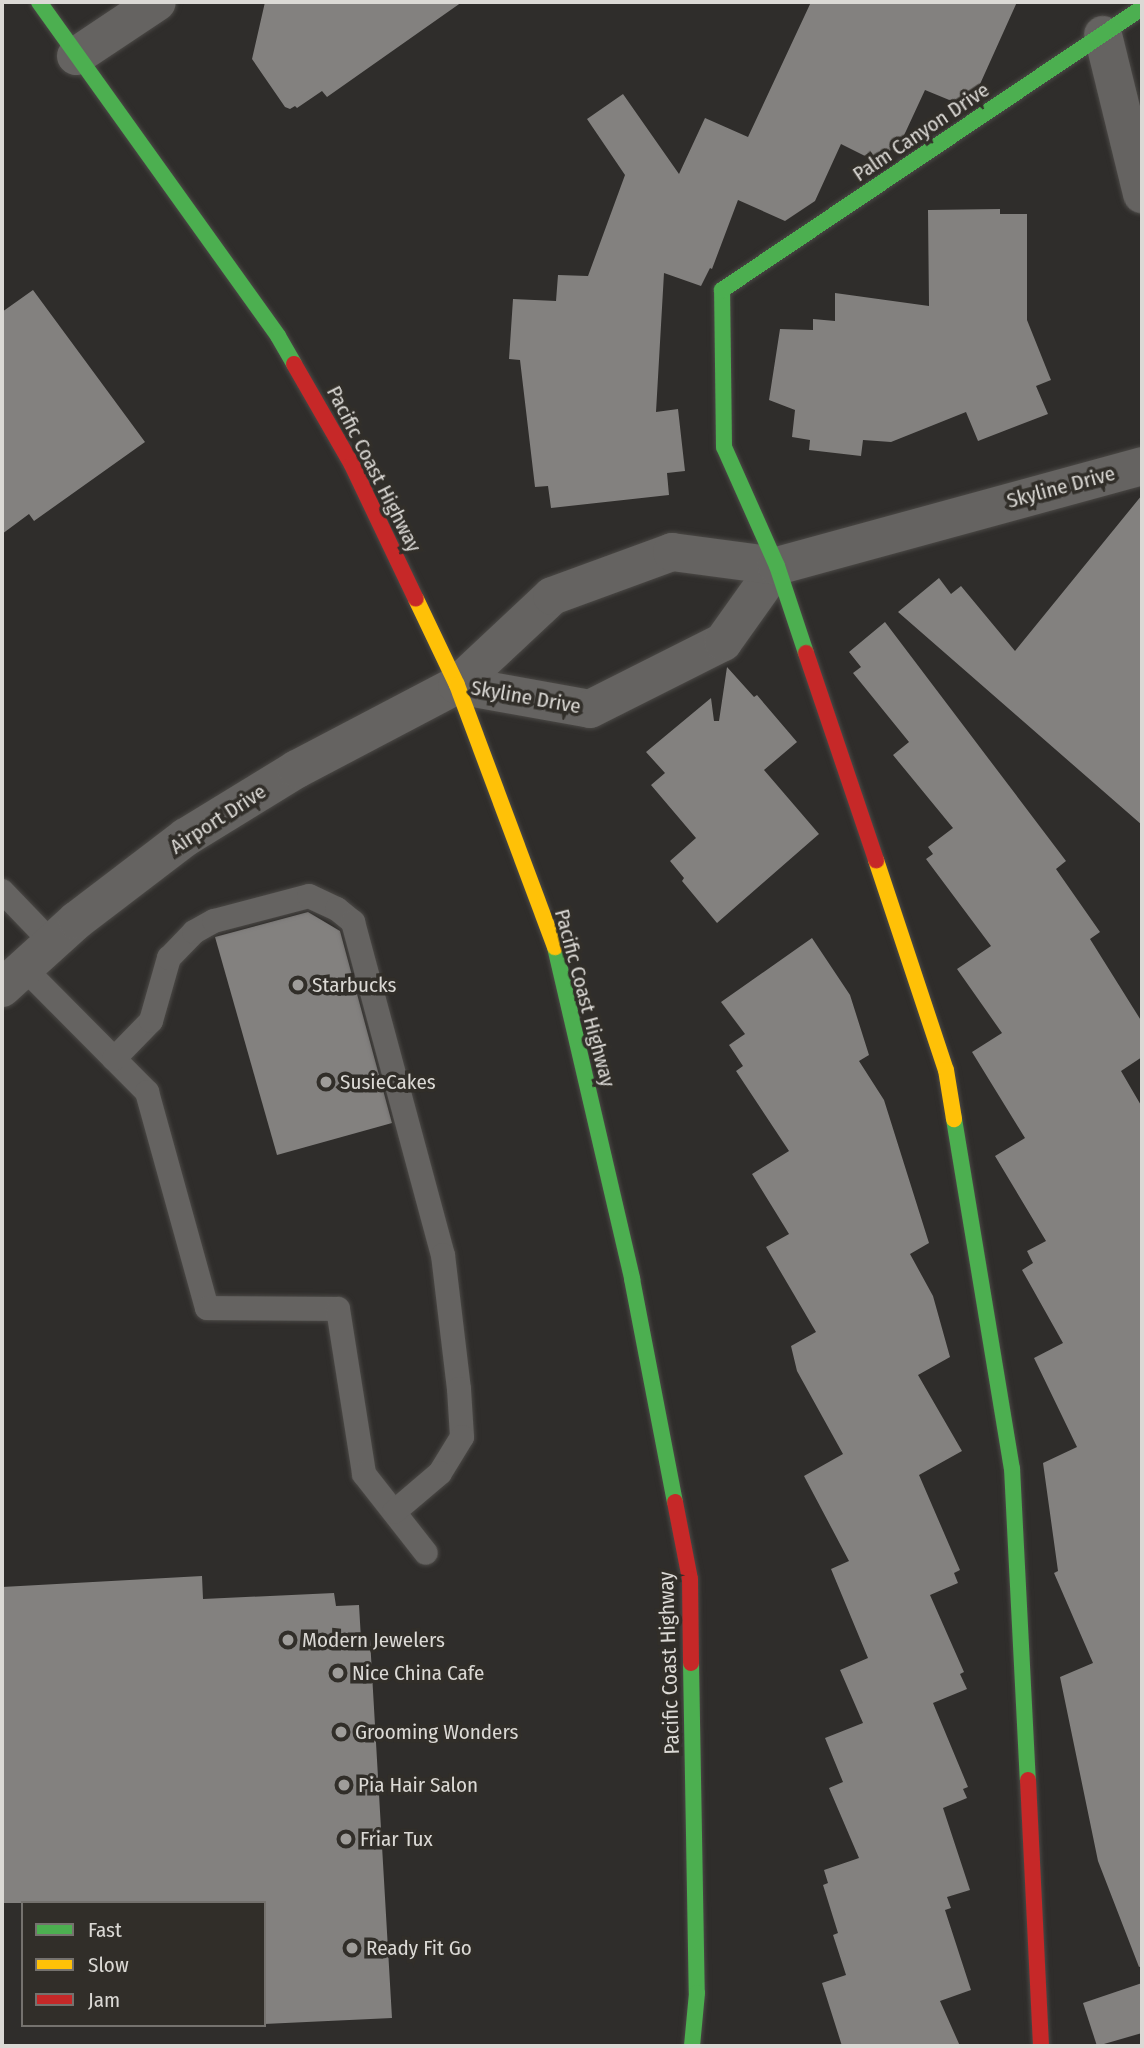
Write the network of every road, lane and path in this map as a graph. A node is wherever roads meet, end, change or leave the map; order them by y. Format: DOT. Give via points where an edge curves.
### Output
graph roads {
  1 [pos="39,2"];
  2 [pos="157,2"];
  3 [pos="1142,8"];
  4 [pos="1103,35"];
  5 [pos="76,56"];
  6 [pos="1142,194"];
  7 [pos="1142,466"];
  8 [pos="777,566"];
  9 [pos="457,685"];
  10 [pos="2,891"];
  11 [pos="26,966"];
  12 [pos="114,1059"];
  13 [pos="394,1512"];
  14 [pos="426,1553"];
  15 [pos="692,2046"];
  16 [pos="1041,2046"];
  1 -- 5 [label="main road, Pacific Coast Highway"];
  2 -- 5 [label="street"];
  3 -- 4 [label="main road, Palm Canyon Drive"];
  4 -- 6 [label="street"];
  4 -- 8 [label="main road, Palm Canyon Drive" via="722,290 723,447"];
  5 -- 9 [label="main road, Pacific Coast Highway" via="278,336 352,465"];
  7 -- 8 [label="street, Skyline Drive"];
  8 -- 9 [label="street, Skyline Drive" via="671,552 552,596"];
  8 -- 9 [label="street, Skyline Drive" via="723,642 590,709"];
  8 -- 16 [label="main road" via="946,1070 1012,1468"];
  9 -- 11 [label="street, Airport Drive" via="297,769 186,837"];
  9 -- 15 [label="main road, Pacific Coast Highway" via="555,946 632,1279 690,1579 697,1993"];
  10 -- 11 [label="lane"];
  11 -- 12 [label="lane"];
  12 -- 13 [label="lane" via="147,1092 207,1308 338,1309 364,1474"];
  12 -- 13 [label="lane" via="151,1021 169,958 194,932 214,921 309,896 353,922 443,1255 459,1389 462,1437 440,1473"];
  13 -- 14 [label="lane"];
}
